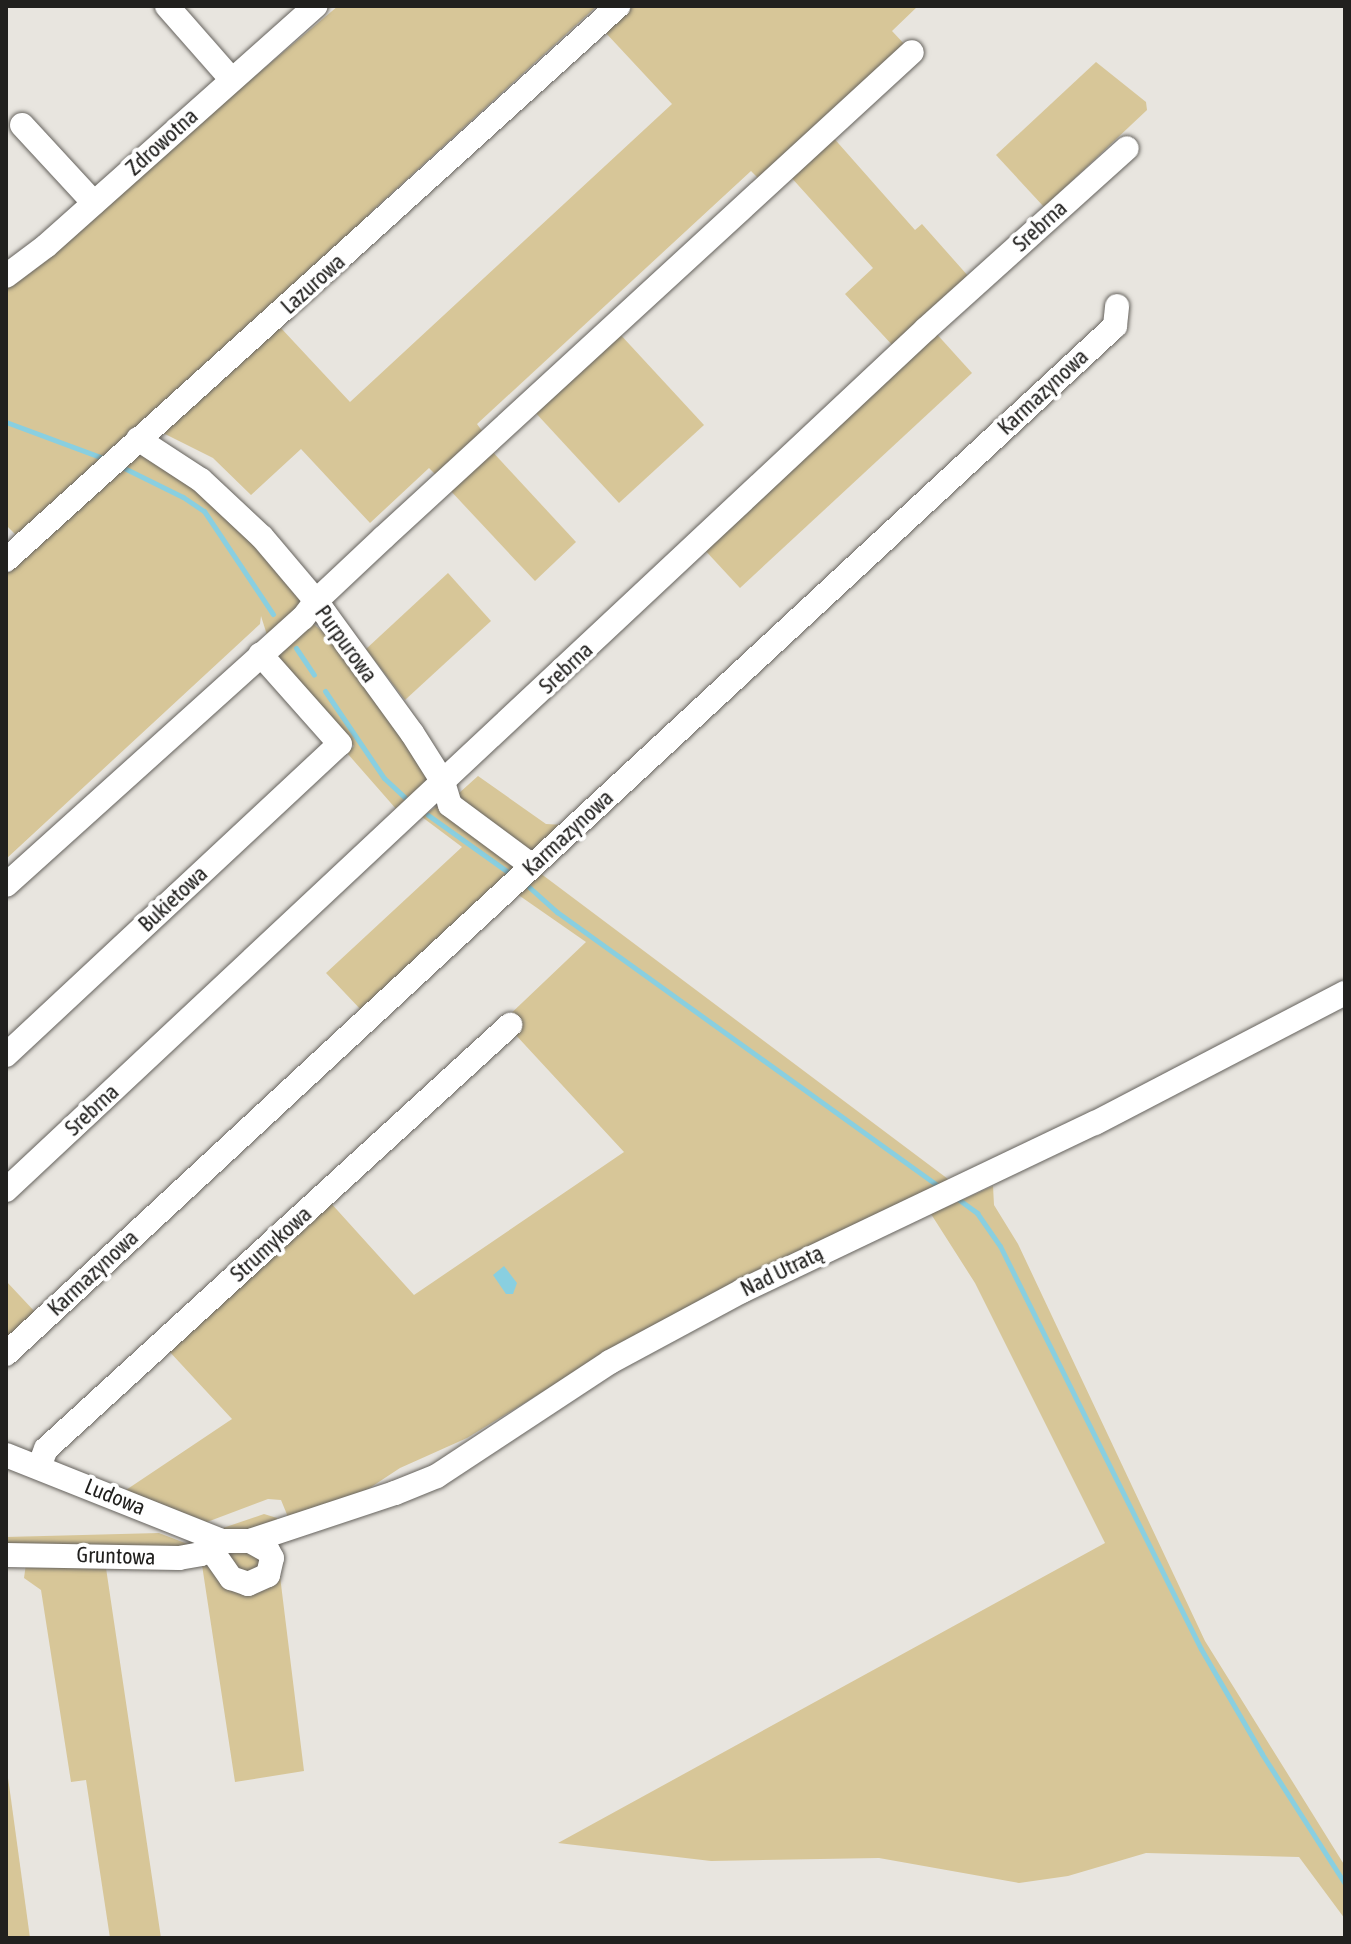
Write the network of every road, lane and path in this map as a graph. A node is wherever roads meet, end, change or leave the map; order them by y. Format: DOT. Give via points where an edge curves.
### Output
graph roads {
  1 [pos="167,6"];
  2 [pos="315,6"];
  3 [pos="618,6"];
  4 [pos="912,52"];
  5 [pos="232,80"];
  6 [pos="22,125"];
  7 [pos="1127,148"];
  8 [pos="94,203"];
  9 [pos="6,276"];
  10 [pos="1117,306"];
  11 [pos="138,439"];
  12 [pos="6,560"];
  13 [pos="316,601"];
  14 [pos="260,654"];
  15 [pos="443,782"];
  16 [pos="532,866"];
  17 [pos="6,885"];
  18 [pos="1345,993"];
  19 [pos="510,1025"];
  20 [pos="6,1055"];
  21 [pos="6,1190"];
  22 [pos="6,1354"];
  23 [pos="6,1455"];
  24 [pos="39,1467"];
  25 [pos="250,1541"];
  26 [pos="216,1545"];
  27 [pos="6,1555"];
  1 -- 5 [label="street"];
  2 -- 5 [label="street, Zdrowotna"];
  3 -- 11 [label="street, Lazurowa"];
  4 -- 13 [label="street"];
  5 -- 8 [label="street, Zdrowotna"];
  6 -- 8 [label="street"];
  7 -- 15 [label="street, Srebrna"];
  8 -- 9 [label="street, Zdrowotna"];
  10 -- 16 [label="street, Karmazynowa" via="1115,326"];
  11 -- 12 [label="street, Lazurowa"];
  11 -- 13 [label="street, Purpurowa" via="230,505"];
  13 -- 14 [label="street"];
  13 -- 15 [label="street, Purpurowa"];
  14 -- 17 [label="street"];
  14 -- 20 [label="street, Bukietowa" via="340,744"];
  15 -- 16 [label="street, Purpurowa" via="450,805"];
  15 -- 21 [label="street, Srebrna"];
  16 -- 22 [label="street, Karmazynowa"];
  18 -- 25 [label="street, Nad Utratą" via="1081,1130 729,1298 610,1362 437,1476"];
  19 -- 24 [label="street, Strumykowa" via="46,1449"];
  23 -- 24 [label="street, Ludowa"];
  24 -- 26 [label="street, Ludowa"];
  25 -- 26 [label="street, Nad Utratą"];
  25 -- 26 [label="street" via="272,1558 268,1575 248,1584 231,1578"];
  26 -- 27 [label="street, Gruntowa" via="179,1558"];
}
